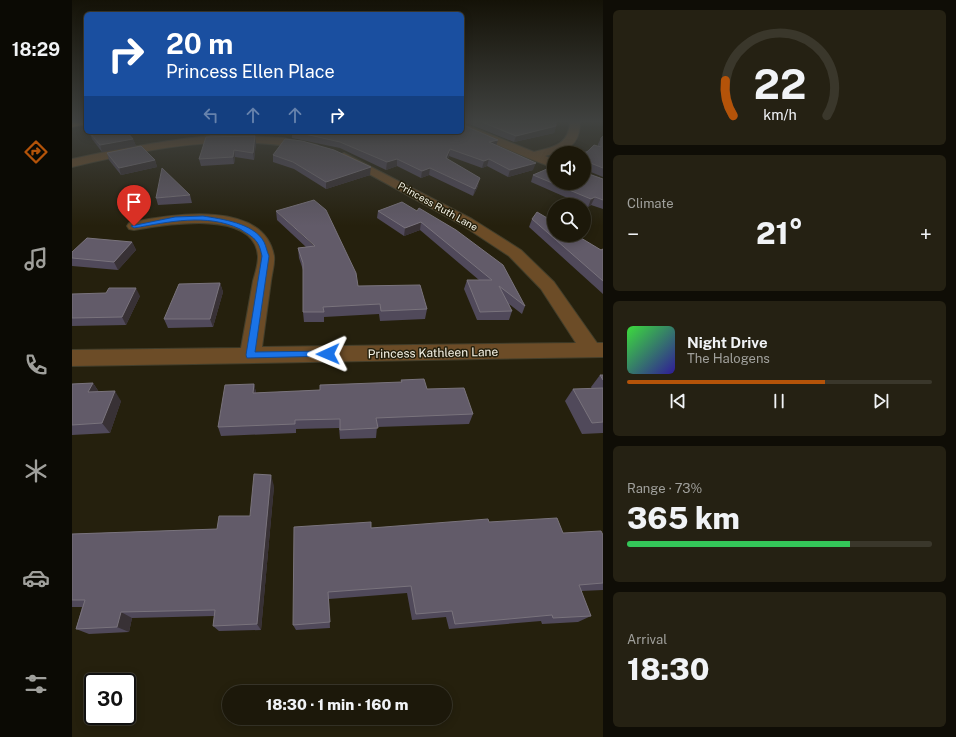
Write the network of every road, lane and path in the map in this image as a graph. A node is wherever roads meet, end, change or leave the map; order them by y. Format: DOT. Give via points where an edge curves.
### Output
graph roads {
  1 [pos="105,156"];
  2 [pos="343,156"];
  3 [pos="533,156"];
  4 [pos="547,161"];
  5 [pos="72,163"];
  6 [pos="134,226"];
  7 [pos="597,350"];
  8 [pos="250,355"];
  9 [pos="72,358"];
  1 -- 5 [label="street, Princess Ruth Lane"];
  2 -- 7 [label="street, Princess Ruth Lane" via="360,163 467,222 515,253 548,286"];
  3 -- 4 [label="street"];
  6 -- 8 [label="street" via="175,219 207,218 230,222 257,237 266,256"];
  7 -- 8 [label="street, Princess Kathleen Lane"];
  8 -- 9 [label="street, Princess Kathleen Lane"];
}
